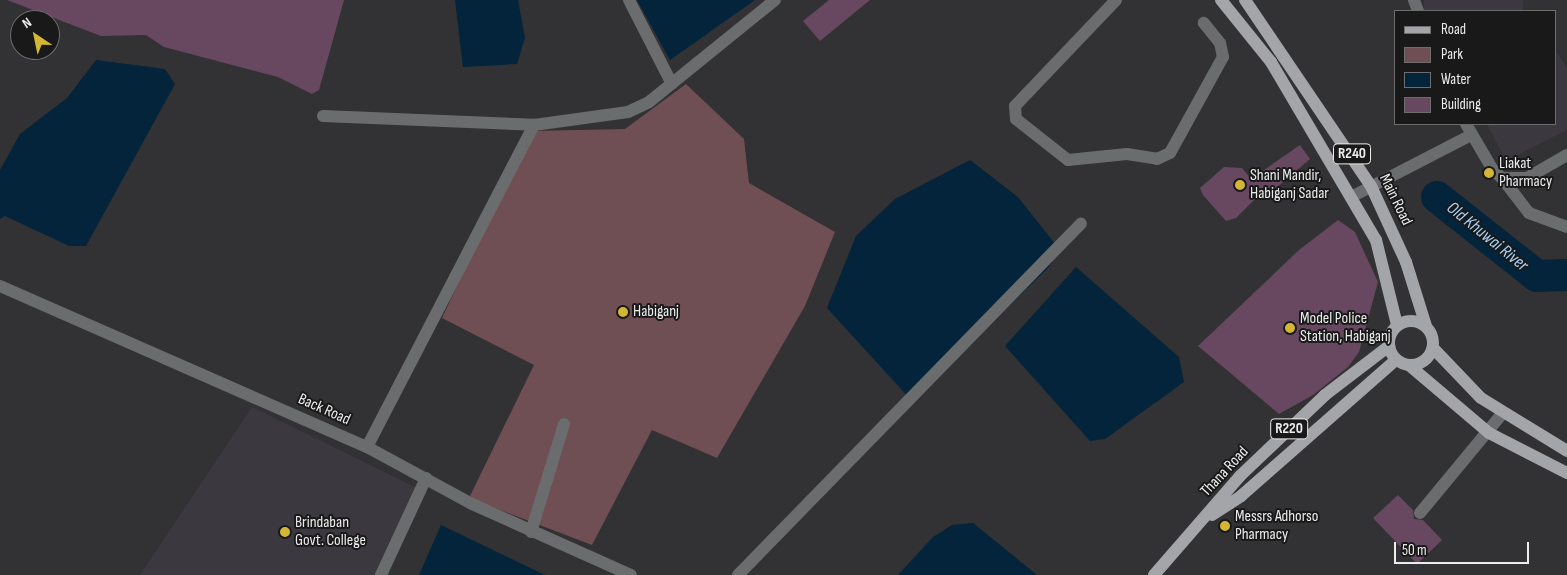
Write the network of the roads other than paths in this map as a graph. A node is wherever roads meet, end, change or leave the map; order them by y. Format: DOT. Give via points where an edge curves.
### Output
graph roads {
  1 [pos="629,0"];
  2 [pos="775,0"];
  3 [pos="1116,0"];
  4 [pos="1221,0"];
  5 [pos="1245,0"];
  6 [pos="1204,23"];
  7 [pos="672,84"];
  8 [pos="324,116"];
  9 [pos="534,125"];
  10 [pos="1468,129"];
  11 [pos="1567,155"];
  12 [pos="1502,178"];
  13 [pos="1371,186"];
  14 [pos="1352,196"];
  15 [pos="1082,223"];
  16 [pos="1567,227"];
  17 [pos="0,286"];
  18 [pos="1397,325"];
  19 [pos="1426,326"];
  20 [pos="1389,346"];
  21 [pos="1433,348"];
  22 [pos="1396,360"];
  23 [pos="1410,366"];
  24 [pos="1502,414"];
  25 [pos="564,424"];
  26 [pos="1489,433"];
  27 [pos="367,446"];
  28 [pos="1567,451"];
  29 [pos="1567,472"];
  30 [pos="426,478"];
  31 [pos="1420,513"];
  32 [pos="1200,524"];
  33 [pos="531,532"];
  34 [pos="381,575"];
  35 [pos="631,575"];
  36 [pos="738,575"];
  37 [pos="1154,575"];
  1 -- 7 [label="street"];
  2 -- 7 [label="street"];
  3 -- 6 [label="street" via="1015,106 1016,119 1068,160 1127,154 1157,159 1170,153 1223,56 1220,43"];
  4 -- 14 [label="main road, R240" via="1271,62"];
  5 -- 13 [label="main road, Main Road / R240"];
  7 -- 9 [label="street" via="628,112"];
  8 -- 9 [label="street"];
  9 -- 27 [label="street"];
  10 -- 12 [label="street"];
  10 -- 13 [label="street"];
  11 -- 12 [label="street" via="1527,178"];
  12 -- 16 [label="street" via="1529,213"];
  13 -- 14 [label="street"];
  13 -- 19 [label="main road, Main Road / R240" via="1406,262"];
  14 -- 18 [label="main road, R240" via="1376,240"];
  15 -- 36 [label="street" via="901,403"];
  17 -- 27 [label="street, Back Road"];
  18 -- 19 [label="main road" via="1412,320"];
  18 -- 20 [label="main road"];
  19 -- 21 [label="main road, R240"];
  20 -- 22 [label="main road"];
  20 -- 32 [label="main road, Thana Road / R220" via="1325,395 1240,476"];
  21 -- 23 [label="main road" via="1425,361"];
  21 -- 24 [label="main road, R240"];
  22 -- 23 [label="main road"];
  22 -- 32 [label="main road, Thana Road / R220" via="1241,496"];
  23 -- 26 [label="main road"];
  24 -- 26 [label="street"];
  24 -- 28 [label="main road, R240"];
  25 -- 33 [label="street"];
  26 -- 29 [label="main road"];
  26 -- 31 [label="street"];
  27 -- 30 [label="street, Back Road"];
  30 -- 33 [label="street, Back Road"];
  30 -- 34 [label="street"];
  32 -- 37 [label="main road, Thana Road / R220"];
  33 -- 35 [label="street, Back Road"];
}
